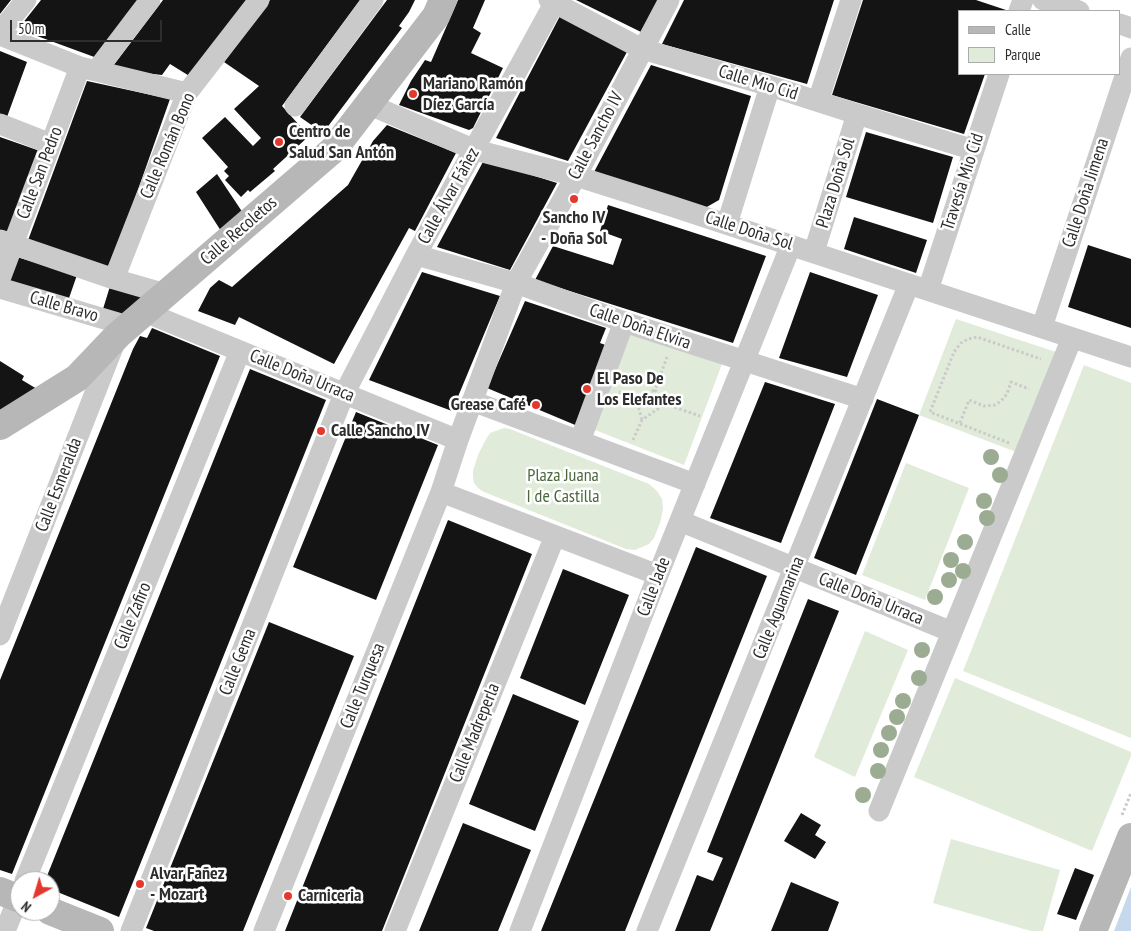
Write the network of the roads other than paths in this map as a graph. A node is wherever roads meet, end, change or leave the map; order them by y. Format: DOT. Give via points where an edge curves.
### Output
graph roads {
  1 [pos="26,0"];
  2 [pos="150,0"];
  3 [pos="259,0"];
  4 [pos="373,0"];
  5 [pos="442,0"];
  6 [pos="669,0"];
  7 [pos="851,0"];
  8 [pos="1043,0"];
  9 [pos="553,1"];
  10 [pos="1076,10"];
  11 [pos="0,33"];
  12 [pos="642,49"];
  13 [pos="1131,58"];
  14 [pos="88,69"];
  15 [pos="999,75"];
  16 [pos="770,86"];
  17 [pos="187,94"];
  18 [pos="818,101"];
  19 [pos="368,104"];
  20 [pos="295,106"];
  21 [pos="857,114"];
  22 [pos="0,124"];
  23 [pos="51,144"];
  24 [pos="475,150"];
  25 [pos="974,150"];
  26 [pos="576,176"];
  27 [pos="727,224"];
  28 [pos="6,243"];
  29 [pos="791,244"];
  30 [pos="814,252"];
  31 [pos="416,255"];
  32 [pos="0,279"];
  33 [pos="114,279"];
  34 [pos="516,283"];
  35 [pos="919,287"];
  36 [pos="0,288"];
  37 [pos="166,294"];
  38 [pos="624,322"];
  39 [pos="131,324"];
  40 [pos="1042,327"];
  41 [pos="1072,338"];
  42 [pos="240,351"];
  43 [pos="1131,357"];
  44 [pos="744,361"];
  45 [pos="344,394"];
  46 [pos="863,399"];
  47 [pos="472,401"];
  48 [pos="0,426"];
  49 [pos="458,440"];
  50 [pos="580,441"];
  51 [pos="695,484"];
  52 [pos="441,492"];
  53 [pos="680,521"];
  54 [pos="555,536"];
  55 [pos="795,568"];
  56 [pos="658,575"];
  57 [pos="952,632"];
  58 [pos="0,635"];
  59 [pos="879,811"];
  60 [pos="1131,837"];
  61 [pos="26,871"];
  62 [pos="10,915"];
  63 [pos="60,915"];
  64 [pos="5,931"];
  65 [pos="100,931"];
  66 [pos="131,931"];
  67 [pos="264,931"];
  68 [pos="395,931"];
  69 [pos="520,931"];
  70 [pos="647,931"];
  71 [pos="1093,931"];
  1 -- 11 [label="street"];
  2 -- 14 [label="street, Calle San Pedro"];
  3 -- 17 [label="street, Calle Román Bono"];
  4 -- 20 [label="street"];
  5 -- 19 [label="street, Calle Recoletos" via="436,16"];
  6 -- 12 [label="street, Calle Sancho IV"];
  7 -- 18 [label="street"];
  8 -- 10 [label="street"];
  9 -- 12 [label="street, Calle Mio Cid"];
  9 -- 24 [label="street, Calle Álvar Fáñez"];
  11 -- 14 [label="street"];
  12 -- 16 [label="street, Calle Mio Cid"];
  12 -- 26 [label="street, Calle Sancho IV"];
  13 -- 40 [label="street, Calle Doña Jimena"];
  14 -- 17 [label="street"];
  14 -- 23 [label="street, Calle San Pedro"];
  15 -- 25 [label="street, Travesía Mio Cid"];
  16 -- 18 [label="street, Calle Mio Cid"];
  16 -- 27 [label="street"];
  17 -- 33 [label="street, Calle Román Bono"];
  18 -- 21 [label="street, Calle Mio Cid"];
  19 -- 24 [label="street, Calle Doña Sol"];
  19 -- 37 [label="street, Calle Recoletos" via="334,149"];
  21 -- 25 [label="street, Calle Mio Cid"];
  21 -- 30 [label="street, Plaza Doña Sol"];
  22 -- 23 [label="street"];
  23 -- 28 [label="street, Calle San Pedro"];
  24 -- 26 [label="street, Calle Doña Sol"];
  24 -- 31 [label="street, Calle Álvar Fáñez"];
  25 -- 35 [label="street, Travesía Mio Cid"];
  26 -- 27 [label="street, Calle Doña Sol"];
  26 -- 34 [label="street, Calle Sancho IV"];
  27 -- 29 [label="street, Calle Doña Sol"];
  28 -- 32 [label="street, Calle San Pedro"];
  28 -- 33 [label="street"];
  29 -- 30 [label="street, Calle Doña Sol"];
  29 -- 44 [label="street, Calle Jade"];
  30 -- 35 [label="street, Calle Doña Sol"];
  31 -- 34 [label="street, Calle Doña Elvira"];
  31 -- 45 [label="street, Calle Álvar Fáñez"];
  33 -- 37 [label="street"];
  34 -- 38 [label="street, Calle Doña Elvira"];
  34 -- 47 [label="street, Calle Sancho IV"];
  35 -- 40 [label="street, Calle Doña Sol"];
  35 -- 46 [label="street, Calle Aguamarina"];
  36 -- 39 [label="street, Calle Bravo"];
  37 -- 39 [label="street, Calle Recoletos"];
  38 -- 44 [label="street, Calle Doña Elvira"];
  38 -- 50 [label="street"];
  39 -- 42 [label="street, Calle Doña Urraca"];
  39 -- 48 [label="street, Calle Recoletos" via="77,378"];
  39 -- 58 [label="street, Calle Esmeralda"];
  40 -- 41 [label="street, Calle Doña Sol"];
  41 -- 43 [label="street, Calle Doña Sol"];
  41 -- 57 [label="street"];
  42 -- 45 [label="street, Calle Doña Urraca"];
  42 -- 61 [label="street, Calle Zafiro"];
  44 -- 46 [label="street, Calle Doña Elvira"];
  44 -- 51 [label="street, Calle Jade"];
  45 -- 49 [label="street, Calle Doña Urraca"];
  45 -- 66 [label="street, Calle Gema"];
  46 -- 55 [label="street, Calle Aguamarina"];
  47 -- 49 [label="street, Calle Sancho IV"];
  47 -- 50 [label="street"];
  49 -- 52 [label="street, Calle Turquesa"];
  50 -- 51 [label="street"];
  51 -- 53 [label="street, Calle Jade"];
  52 -- 54 [label="street"];
  52 -- 67 [label="street, Calle Turquesa"];
  53 -- 55 [label="street, Calle Doña Urraca"];
  53 -- 56 [label="street, Calle Jade"];
  54 -- 56 [label="street"];
  54 -- 68 [label="street, Calle Madreperla"];
  55 -- 57 [label="street, Calle Doña Urraca"];
  55 -- 70 [label="street, Calle Aguamarina"];
  56 -- 69 [label="street, Calle Jade"];
  57 -- 59 [label="street"];
  60 -- 71 [label="street"];
  62 -- 64 [label="street, Calle Zafiro"];
  63 -- 65 [label="street"];
}
